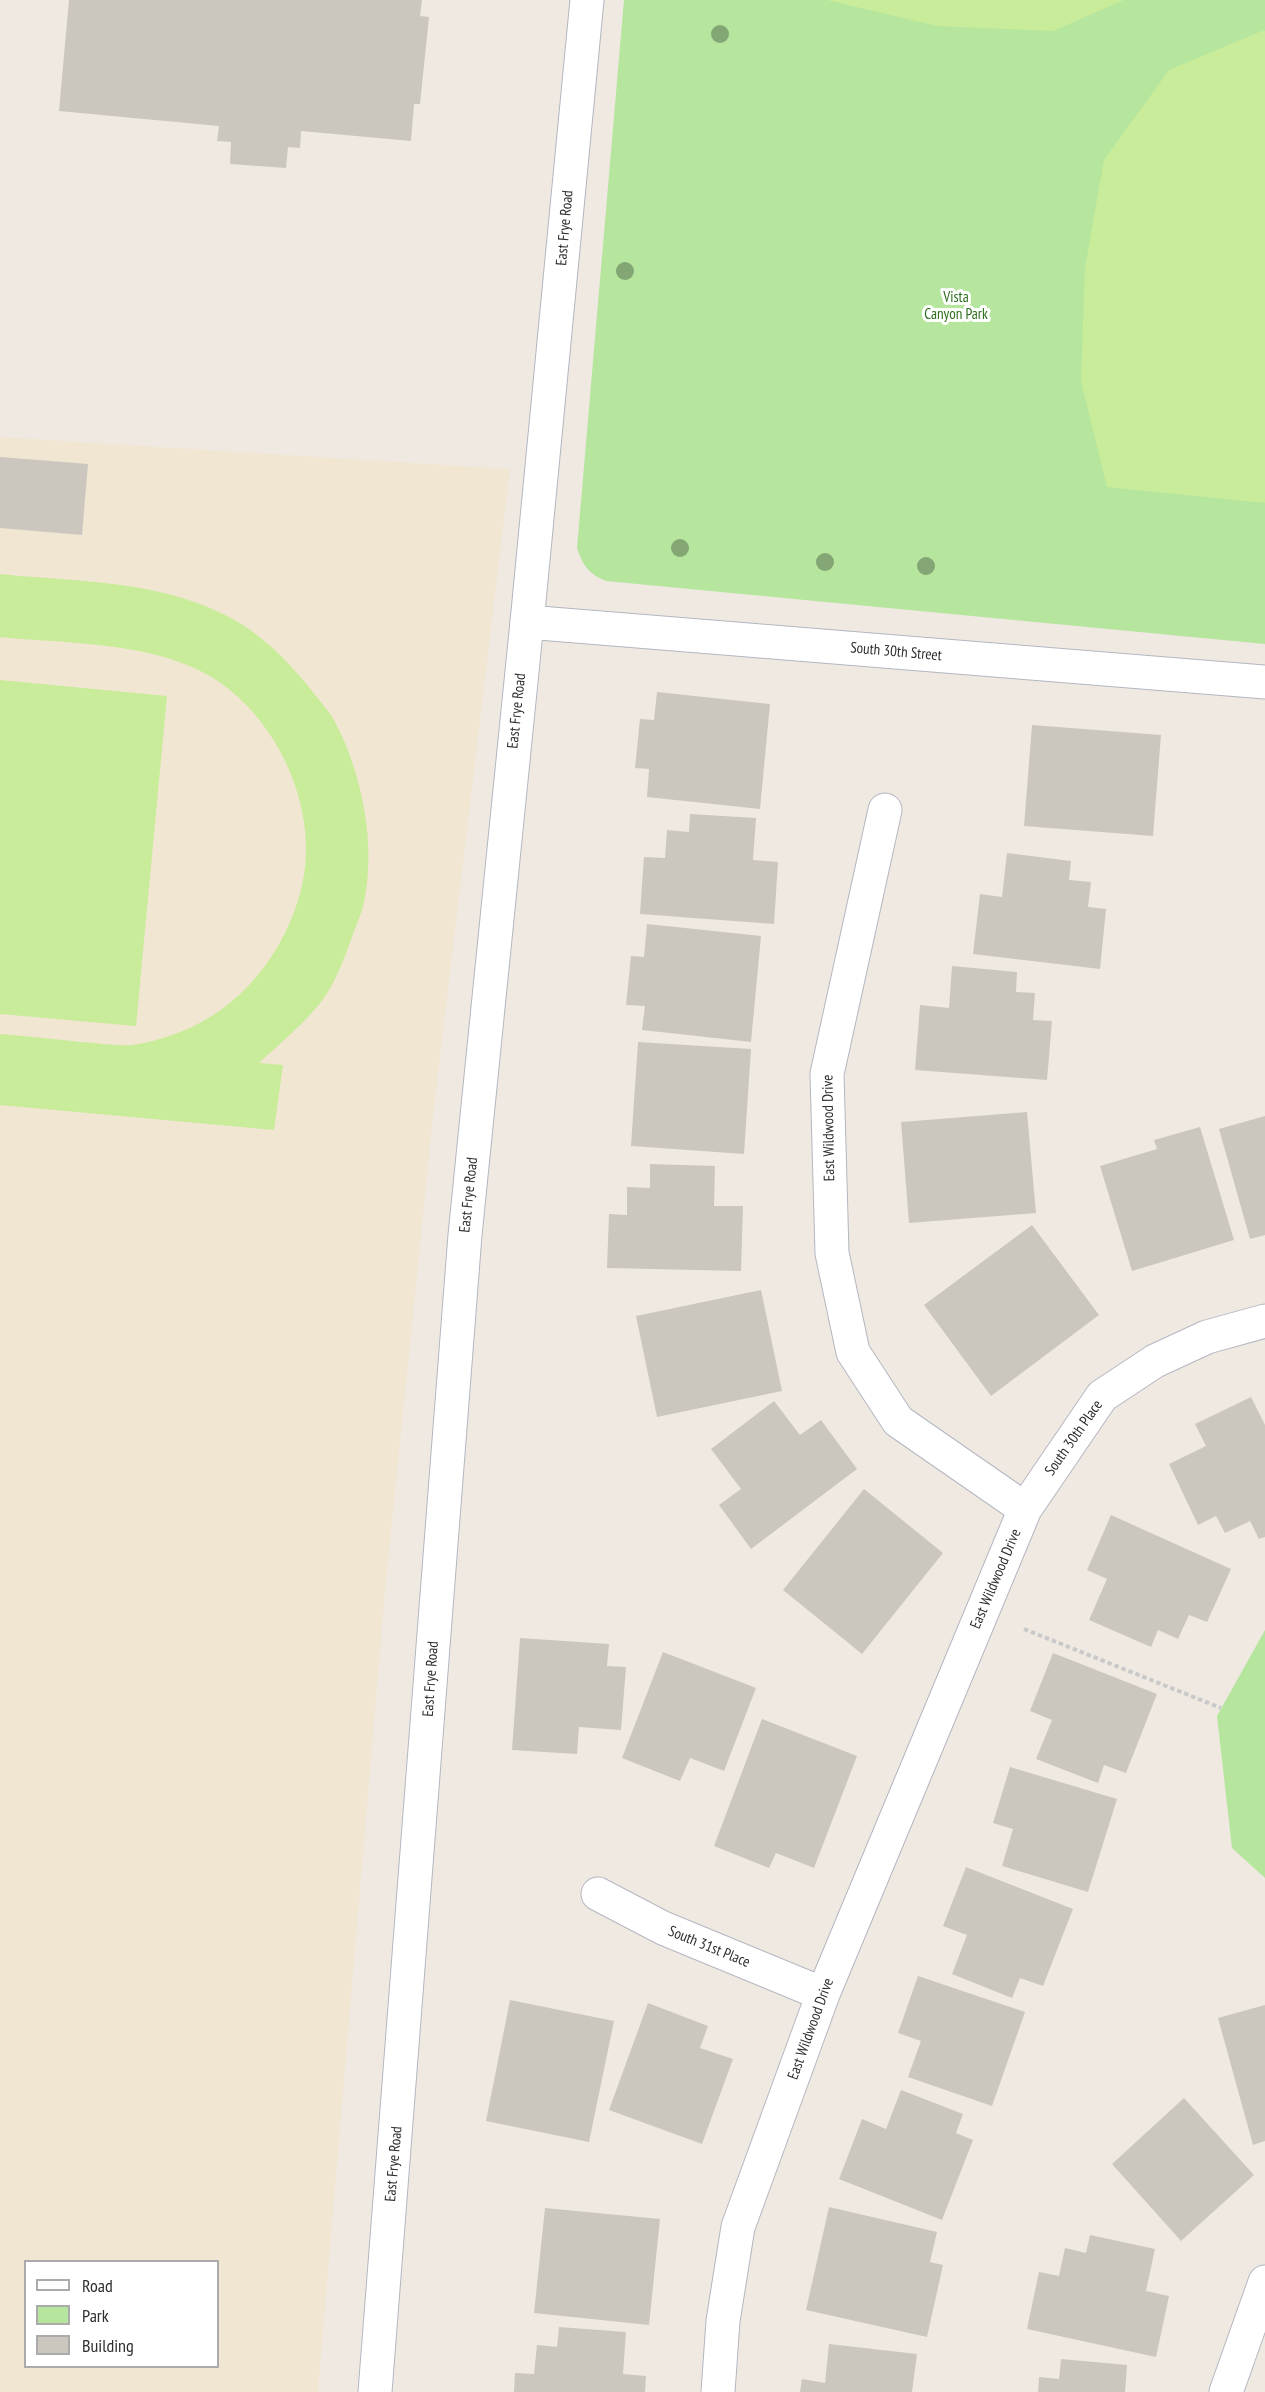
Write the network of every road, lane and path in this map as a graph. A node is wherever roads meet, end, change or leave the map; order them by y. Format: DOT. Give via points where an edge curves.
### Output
graph roads {
  1 [pos="587,0"];
  2 [pos="526,622"];
  3 [pos="1265,682"];
  4 [pos="885,810"];
  5 [pos="1265,1322"];
  6 [pos="1025,1509"];
  7 [pos="1024,1629"];
  8 [pos="1221,1708"];
  9 [pos="598,1894"];
  10 [pos="823,1994"];
  11 [pos="1265,2283"];
  12 [pos="375,2392"];
  13 [pos="718,2392"];
  14 [pos="1226,2392"];
  1 -- 2 [label="street, East Frye Road"];
  2 -- 3 [label="street, South 30th Street"];
  2 -- 12 [label="street, East Frye Road" via="465,1235"];
  4 -- 6 [label="street, East Wildwood Drive" via="827,1074 832,1253 853,1352 898,1421"];
  5 -- 6 [label="street, South 30th Place" via="1207,1337 1155,1361 1102,1396"];
  6 -- 10 [label="street, East Wildwood Drive"];
  7 -- 8 [label="path"];
  9 -- 10 [label="street, South 31st Place" via="663,1928"];
  10 -- 13 [label="street, East Wildwood Drive" via="738,2228 723,2321"];
  11 -- 14 [label="street"];
}
